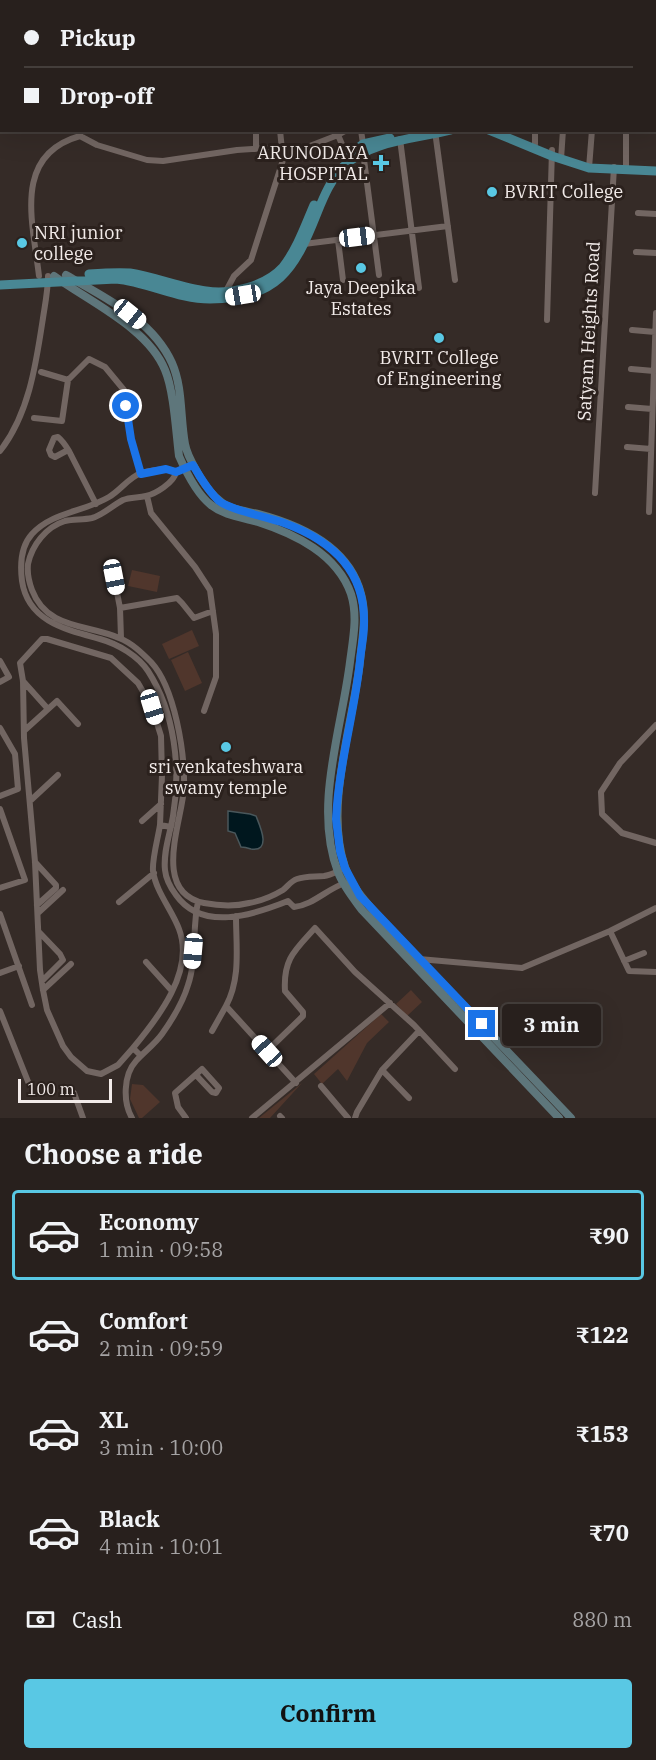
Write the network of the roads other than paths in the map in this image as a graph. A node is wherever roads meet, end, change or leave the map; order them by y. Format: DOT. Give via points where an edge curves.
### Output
graph roads {
  1 [pos="256,132"];
  2 [pos="280,132"];
  3 [pos="343,132"];
  4 [pos="361,132"];
  5 [pos="433,132"];
  6 [pos="494,132"];
  7 [pos="508,132"];
  8 [pos="535,132"];
  9 [pos="563,132"];
  10 [pos="592,132"];
  11 [pos="626,132"];
  12 [pos="80,133"];
  13 [pos="417,134"];
  14 [pos="338,135"];
  15 [pos="395,138"];
  16 [pos="535,144"];
  17 [pos="282,147"];
  18 [pos="363,148"];
  19 [pos="256,149"];
  20 [pos="302,149"];
  21 [pos="557,155"];
  22 [pos="347,156"];
  23 [pos="590,165"];
  24 [pos="656,166"];
  25 [pos="614,168"];
  26 [pos="626,168"];
  27 [pos="656,171"];
  28 [pos="638,213"];
  29 [pos="656,214"];
  30 [pos="448,225"];
  31 [pos="412,230"];
  32 [pos="376,235"];
  33 [pos="338,240"];
  34 [pos="304,244"];
  35 [pos="636,252"];
  36 [pos="656,253"];
  37 [pos="379,275"];
  38 [pos="0,278"];
  39 [pos="56,278"];
  40 [pos="343,280"];
  41 [pos="455,280"];
  42 [pos="0,285"];
  43 [pos="419,288"];
  44 [pos="91,290"];
  45 [pos="226,291"];
  46 [pos="82,296"];
  47 [pos="656,313"];
  48 [pos="547,320"];
  49 [pos="632,330"];
  50 [pos="655,332"];
  51 [pos="631,369"];
  52 [pos="654,371"];
  53 [pos="41,372"];
  54 [pos="68,380"];
  55 [pos="628,407"];
  56 [pos="652,409"];
  57 [pos="34,418"];
  58 [pos="627,447"];
  59 [pos="651,448"];
  60 [pos="68,450"];
  61 [pos="0,452"];
  62 [pos="185,468"];
  63 [pos="653,471"];
  64 [pos="141,474"];
  65 [pos="119,490"];
  66 [pos="653,492"];
  67 [pos="595,493"];
  68 [pos="147,496"];
  69 [pos="125,499"];
  70 [pos="96,504"];
  71 [pos="649,512"];
  72 [pos="114,577"];
  73 [pos="120,608"];
  74 [pos="213,611"];
  75 [pos="82,636"];
  76 [pos="94,638"];
  77 [pos="121,638"];
  78 [pos="129,643"];
  79 [pos="79,649"];
  80 [pos="125,651"];
  81 [pos="91,652"];
  82 [pos="0,661"];
  83 [pos="23,681"];
  84 [pos="0,682"];
  85 [pos="48,709"];
  86 [pos="204,711"];
  87 [pos="78,724"];
  88 [pos="656,725"];
  89 [pos="0,728"];
  90 [pos="25,730"];
  91 [pos="57,775"];
  92 [pos="0,796"];
  93 [pos="30,801"];
  94 [pos="162,804"];
  95 [pos="0,808"];
  96 [pos="161,814"];
  97 [pos="174,820"];
  98 [pos="142,821"];
  99 [pos="160,825"];
  100 [pos="656,843"];
  101 [pos="35,862"];
  102 [pos="341,870"];
  103 [pos="154,873"];
  104 [pos="324,876"];
  105 [pos="347,882"];
  106 [pos="331,887"];
  107 [pos="0,888"];
  108 [pos="285,888"];
  109 [pos="63,890"];
  110 [pos="288,901"];
  111 [pos="119,902"];
  112 [pos="198,902"];
  113 [pos="37,905"];
  114 [pos="656,908"];
  115 [pos="38,913"];
  116 [pos="195,913"];
  117 [pos="0,914"];
  118 [pos="236,916"];
  119 [pos="610,931"];
  120 [pos="39,932"];
  121 [pos="644,953"];
  122 [pos="419,959"];
  123 [pos="624,961"];
  124 [pos="146,962"];
  125 [pos="71,964"];
  126 [pos="19,966"];
  127 [pos="656,972"];
  128 [pos="0,973"];
  129 [pos="42,981"];
  130 [pos="43,990"];
  131 [pos="172,991"];
  132 [pos="390,1003"];
  133 [pos="32,1005"];
  134 [pos="226,1006"];
  135 [pos="0,1011"];
  136 [pos="419,1030"];
  137 [pos="212,1031"];
  138 [pos="133,1048"];
  139 [pos="267,1051"];
  140 [pos="126,1055"];
  141 [pos="141,1056"];
  142 [pos="134,1063"];
  143 [pos="454,1069"];
  144 [pos="382,1070"];
  145 [pos="196,1075"];
  146 [pos="296,1083"];
  147 [pos="29,1084"];
  148 [pos="321,1086"];
  149 [pos="74,1093"];
  150 [pos="409,1098"];
  151 [pos="83,1118"];
  152 [pos="132,1118"];
  153 [pos="186,1118"];
  154 [pos="252,1118"];
  155 [pos="348,1118"];
  156 [pos="355,1118"];
  157 [pos="559,1118"];
  158 [pos="571,1118"];
  1 -- 19 [label="street"];
  2 -- 17 [label="street"];
  3 -- 14 [label="street"];
  4 -- 18 [label="street"];
  5 -- 13 [label="main road"];
  5 -- 30 [label="street"];
  6 -- 21 [label="main road"];
  7 -- 16 [label="main road"];
  8 -- 16 [label="street"];
  9 -- 21 [label="street"];
  10 -- 23 [label="street"];
  11 -- 26 [label="street"];
  12 -- 19 [label="street" via="97,145 147,160"];
  12 -- 39 [label="street" via="57,144 40,161 32,180 31,208"];
  13 -- 15 [label="main road"];
  14 -- 20 [label="street"];
  14 -- 22 [label="street"];
  15 -- 18 [label="main road"];
  15 -- 31 [label="street"];
  16 -- 21 [label="main road"];
  17 -- 19 [label="street"];
  17 -- 45 [label="street" via="283,160 251,260 234,276"];
  18 -- 22 [label="main road"];
  18 -- 32 [label="street"];
  18 -- 34 [label="main road" via="331,183"];
  21 -- 23 [label="main road"];
  21 -- 48 [label="street"];
  22 -- 45 [label="main road" via="323,186 282,268 253,286"];
  23 -- 25 [label="main road"];
  24 -- 26 [label="main road"];
  25 -- 26 [label="main road"];
  25 -- 67 [label="street, Satyam Heights Road"];
  26 -- 27 [label="main road"];
  28 -- 29 [label="street"];
  30 -- 31 [label="street"];
  30 -- 41 [label="street"];
  31 -- 32 [label="street"];
  31 -- 43 [label="street"];
  32 -- 33 [label="street"];
  32 -- 37 [label="street"];
  33 -- 34 [label="street"];
  33 -- 40 [label="street"];
  34 -- 39 [label="main road" via="291,267 273,284 232,297 198,298 126,280"];
  35 -- 36 [label="street"];
  38 -- 39 [label="main road"];
  39 -- 42 [label="main road"];
  39 -- 44 [label="street"];
  39 -- 45 [label="main road" via="131,273 208,292"];
  39 -- 46 [label="street"];
  39 -- 61 [label="street" via="29,392"];
  44 -- 46 [label="street"];
  44 -- 62 [label="street" via="143,324 171,361 178,383"];
  46 -- 62 [label="street" via="147,340 165,369 179,456"];
  47 -- 50 [label="street"];
  49 -- 50 [label="street"];
  50 -- 52 [label="street"];
  51 -- 52 [label="street"];
  52 -- 56 [label="street"];
  53 -- 54 [label="street"];
  54 -- 57 [label="street" via="62,422"];
  54 -- 64 [label="street" via="89,359 105,367 124,390"];
  55 -- 56 [label="street"];
  56 -- 59 [label="street"];
  58 -- 59 [label="street"];
  59 -- 63 [label="street"];
  60 -- 70 [label="street"];
  62 -- 64 [label="street"];
  62 -- 68 [label="street"];
  62 -- 102 [label="street" via="226,505 323,541 342,558 360,591 364,625 336,819"];
  63 -- 66 [label="street"];
  64 -- 65 [label="street"];
  65 -- 69 [label="street"];
  65 -- 70 [label="street"];
  66 -- 71 [label="street"];
  68 -- 69 [label="street"];
  68 -- 74 [label="street" via="151,513 210,590"];
  69 -- 77 [label="street" via="93,518 52,527 36,544 28,566 34,597 46,611 72,626"];
  70 -- 75 [label="street" via="68,512 38,528 30,536 20,562 22,584 38,613 50,623"];
  72 -- 73 [label="street"];
  73 -- 74 [label="street" via="177,598 194,618"];
  73 -- 77 [label="street"];
  74 -- 86 [label="street" via="216,677"];
  75 -- 76 [label="street"];
  75 -- 79 [label="street"];
  76 -- 80 [label="street"];
  76 -- 81 [label="street"];
  77 -- 78 [label="street"];
  78 -- 80 [label="street"];
  78 -- 97 [label="street" via="153,664 174,708 184,787"];
  79 -- 81 [label="street"];
  79 -- 83 [label="street" via="42,639 20,660"];
  80 -- 97 [label="street" via="147,669 167,710 176,764"];
  81 -- 94 [label="street" via="111,657 120,665 138,683 152,707 161,736"];
  82 -- 84 [label="street" via="9,677"];
  83 -- 85 [label="street"];
  83 -- 90 [label="street"];
  85 -- 87 [label="street" via="57,701"];
  85 -- 90 [label="street"];
  88 -- 100 [label="street" via="620,763 600,792 602,814 622,833"];
  89 -- 92 [label="street" via="15,754 18,789"];
  90 -- 93 [label="street"];
  91 -- 93 [label="street"];
  93 -- 101 [label="street"];
  94 -- 96 [label="street"];
  94 -- 98 [label="street"];
  95 -- 107 [label="street" via="25,880"];
  96 -- 97 [label="street"];
  96 -- 99 [label="street"];
  97 -- 99 [label="street"];
  97 -- 112 [label="street" via="173,872 180,887"];
  97 -- 116 [label="street" via="165,872 168,884"];
  99 -- 103 [label="street"];
  101 -- 113 [label="street"];
  101 -- 113 [label="street" via="56,885"];
  102 -- 104 [label="street"];
  102 -- 105 [label="street"];
  103 -- 111 [label="street"];
  103 -- 131 [label="street" via="180,931 183,949"];
  104 -- 106 [label="street"];
  104 -- 108 [label="street" via="297,879"];
  105 -- 106 [label="street"];
  105 -- 122 [label="street"];
  105 -- 157 [label="street" via="362,910"];
  106 -- 110 [label="street" via="300,906 294,907"];
  108 -- 110 [label="street"];
  108 -- 112 [label="street" via="249,903 224,907"];
  109 -- 115 [label="street"];
  110 -- 118 [label="street"];
  112 -- 116 [label="street"];
  113 -- 115 [label="street"];
  114 -- 119 [label="street"];
  115 -- 120 [label="street"];
  116 -- 118 [label="street"];
  116 -- 141 [label="street" via="189,984 161,1036"];
  117 -- 126 [label="street"];
  118 -- 134 [label="street" via="236,981"];
  119 -- 122 [label="street" via="522,968"];
  119 -- 123 [label="street"];
  120 -- 129 [label="street"];
  120 -- 129 [label="street" via="63,960"];
  121 -- 123 [label="street"];
  122 -- 158 [label="street"];
  123 -- 127 [label="street" via="629,971"];
  124 -- 131 [label="street"];
  125 -- 130 [label="street"];
  126 -- 128 [label="street"];
  126 -- 133 [label="street"];
  129 -- 130 [label="street"];
  130 -- 140 [label="street" via="63,1046 87,1071 101,1074 118,1065"];
  131 -- 138 [label="street" via="160,1014"];
  132 -- 136 [label="street"];
  132 -- 139 [label="street" via="315,928 293,951 285,971 285,991 303,1016"];
  132 -- 146 [label="street"];
  134 -- 137 [label="street"];
  134 -- 139 [label="street"];
  135 -- 147 [label="street"];
  136 -- 143 [label="street"];
  136 -- 144 [label="street"];
  138 -- 140 [label="street"];
  138 -- 141 [label="street"];
  139 -- 146 [label="street"];
  140 -- 142 [label="street"];
  141 -- 142 [label="street"];
  142 -- 152 [label="street" via="127,1080 126,1100"];
  144 -- 150 [label="street"];
  144 -- 156 [label="street"];
  145 -- 153 [label="street" via="175,1094"];
  146 -- 154 [label="street"];
  148 -- 155 [label="street"];
  149 -- 151 [label="street"];
}
